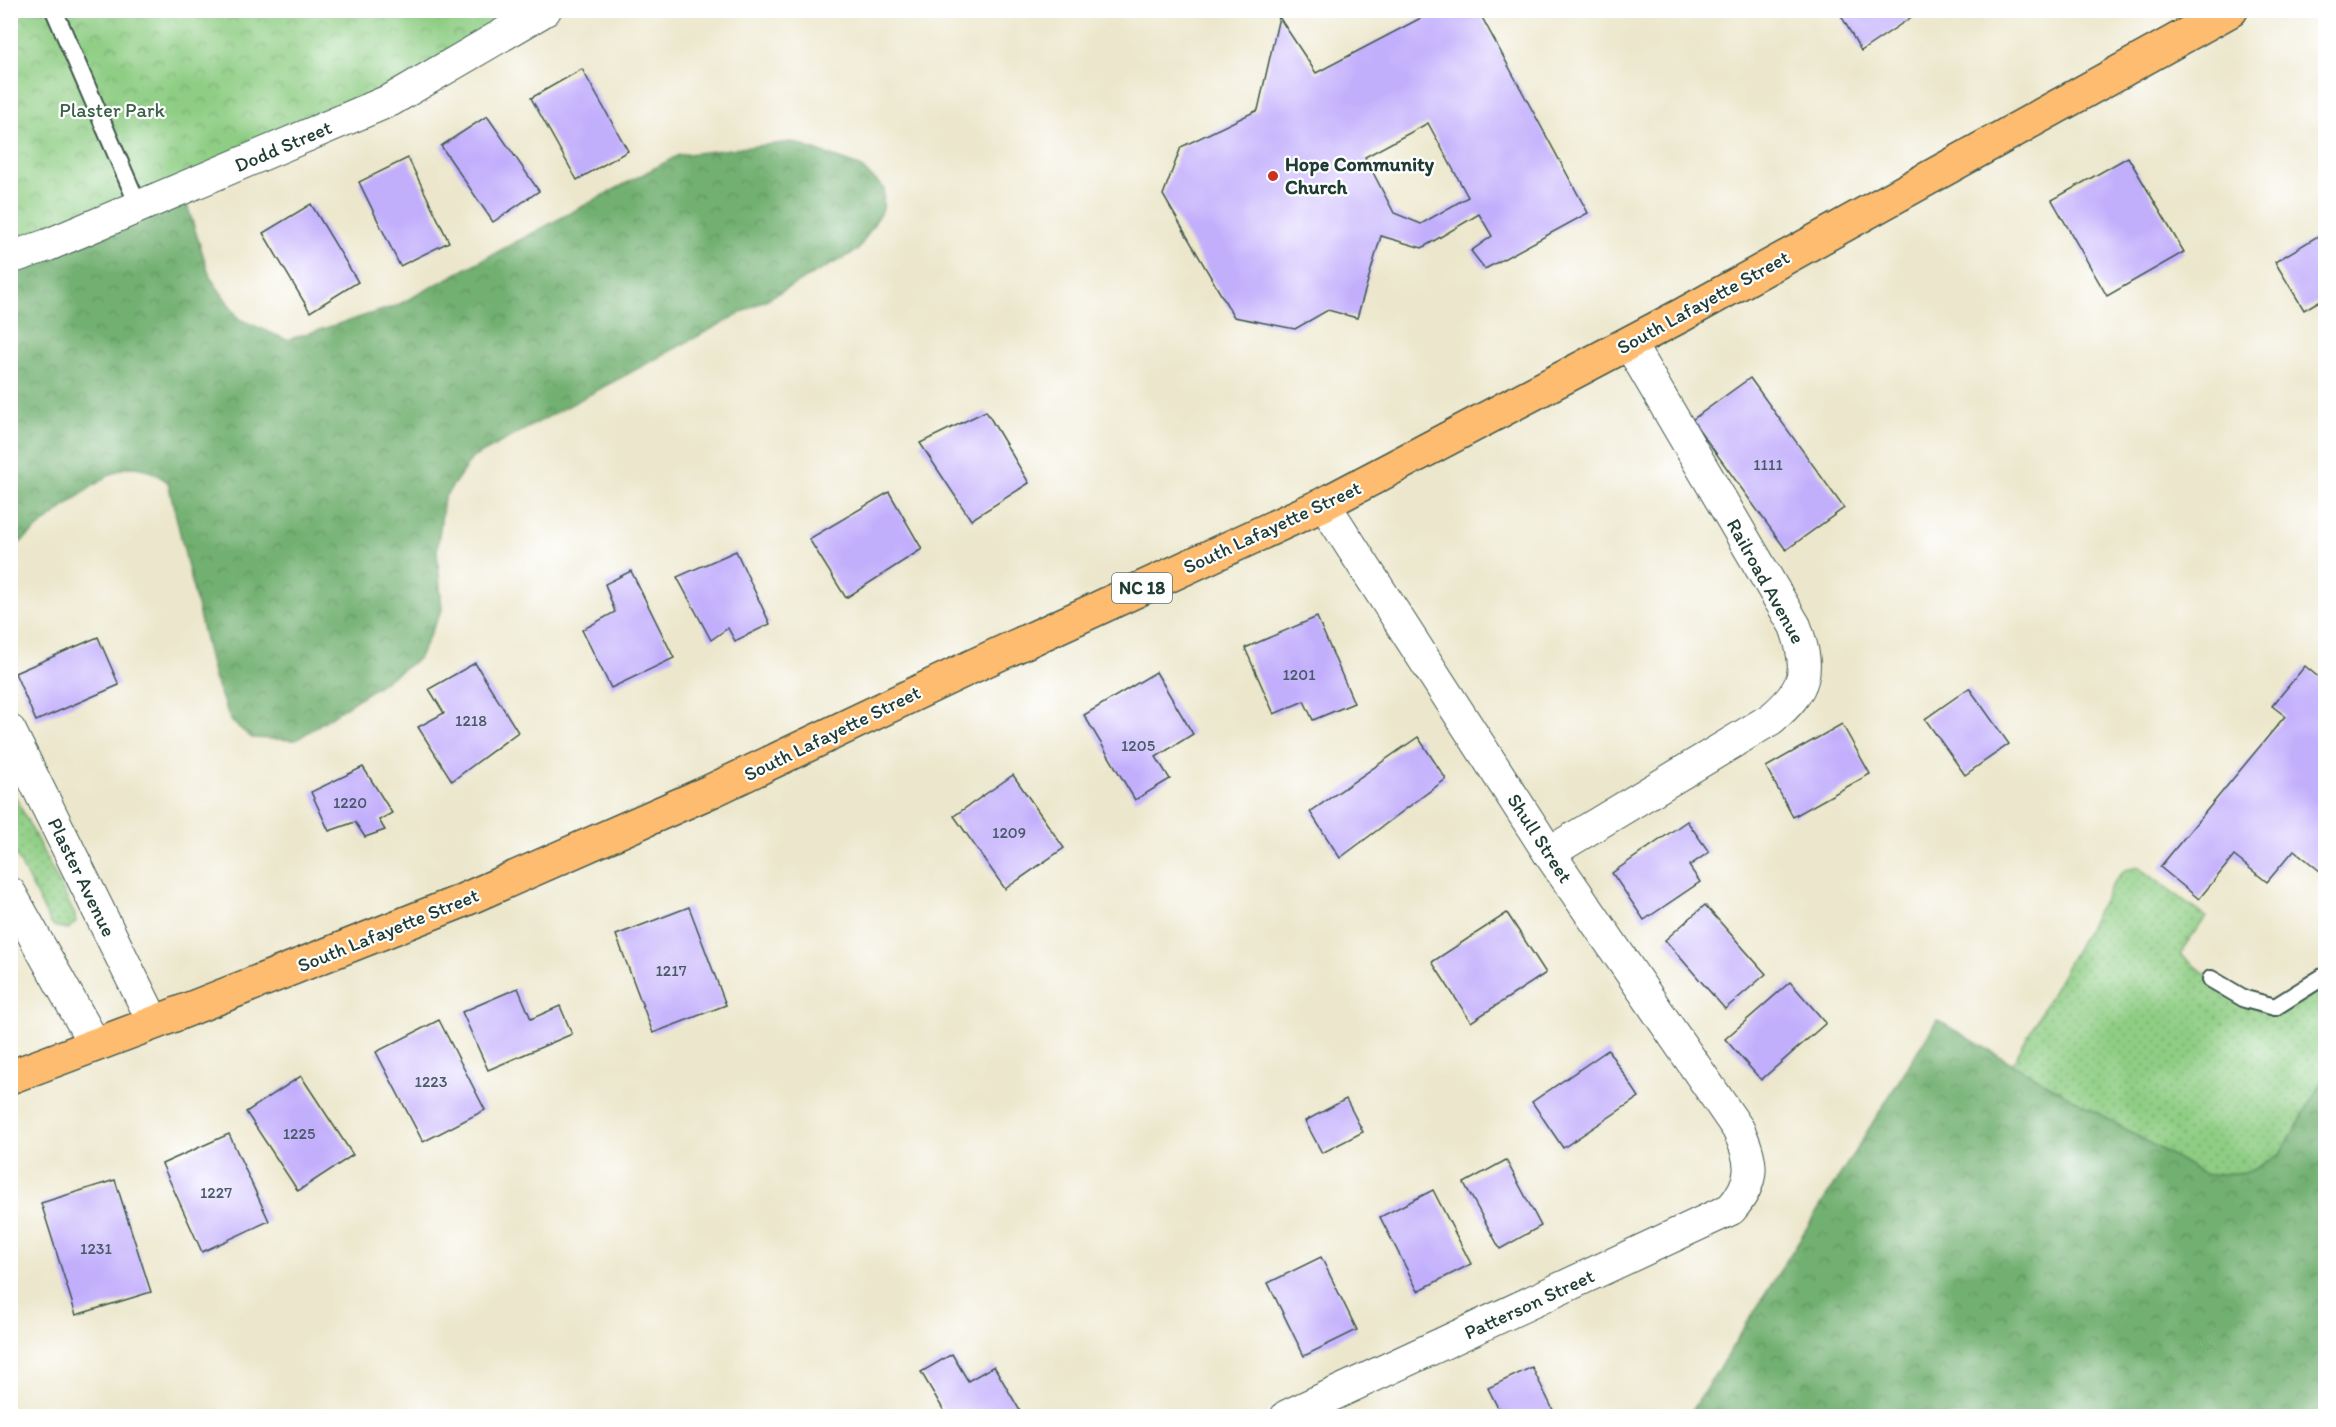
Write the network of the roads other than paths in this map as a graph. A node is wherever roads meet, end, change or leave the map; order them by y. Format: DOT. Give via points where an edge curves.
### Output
graph roads {
  1 [pos="54,10"];
  2 [pos="545,10"];
  3 [pos="2231,10"];
  4 [pos="139,207"];
  5 [pos="10,258"];
  6 [pos="1629,343"];
  7 [pos="1324,504"];
  8 [pos="10,731"];
  9 [pos="1549,853"];
  10 [pos="10,893"];
  11 [pos="2325,975"];
  12 [pos="2211,979"];
  13 [pos="154,1023"];
  14 [pos="95,1046"];
  15 [pos="10,1077"];
  16 [pos="1750,1172"];
  17 [pos="1287,1416"];
  1 -- 4 [label="lane"];
  2 -- 4 [label="street, Dodd Street" via="391,100"];
  3 -- 6 [label="main road, South Lafayette Street / NC 18"];
  4 -- 5 [label="street, Dodd Street"];
  6 -- 7 [label="main road, South Lafayette Street / NC 18"];
  6 -- 9 [label="street, Railroad Avenue" via="1795,626 1804,650 1804,670 1789,705 1771,719"];
  7 -- 9 [label="street, Shull Street"];
  7 -- 13 [label="main road, South Lafayette Street / NC 18" via="711,791 457,903"];
  8 -- 13 [label="street, Plaster Avenue"];
  9 -- 16 [label="street, Shull Street" via="1738,1129 1747,1148"];
  10 -- 14 [label="street"];
  11 -- 12 [label="lane" via="2274,1007 2245,999"];
  13 -- 14 [label="main road, South Lafayette Street / NC 18"];
  14 -- 15 [label="main road, South Lafayette Street / NC 18"];
  16 -- 17 [label="street, Patterson Street" via="1744,1194 1731,1209"];
}
